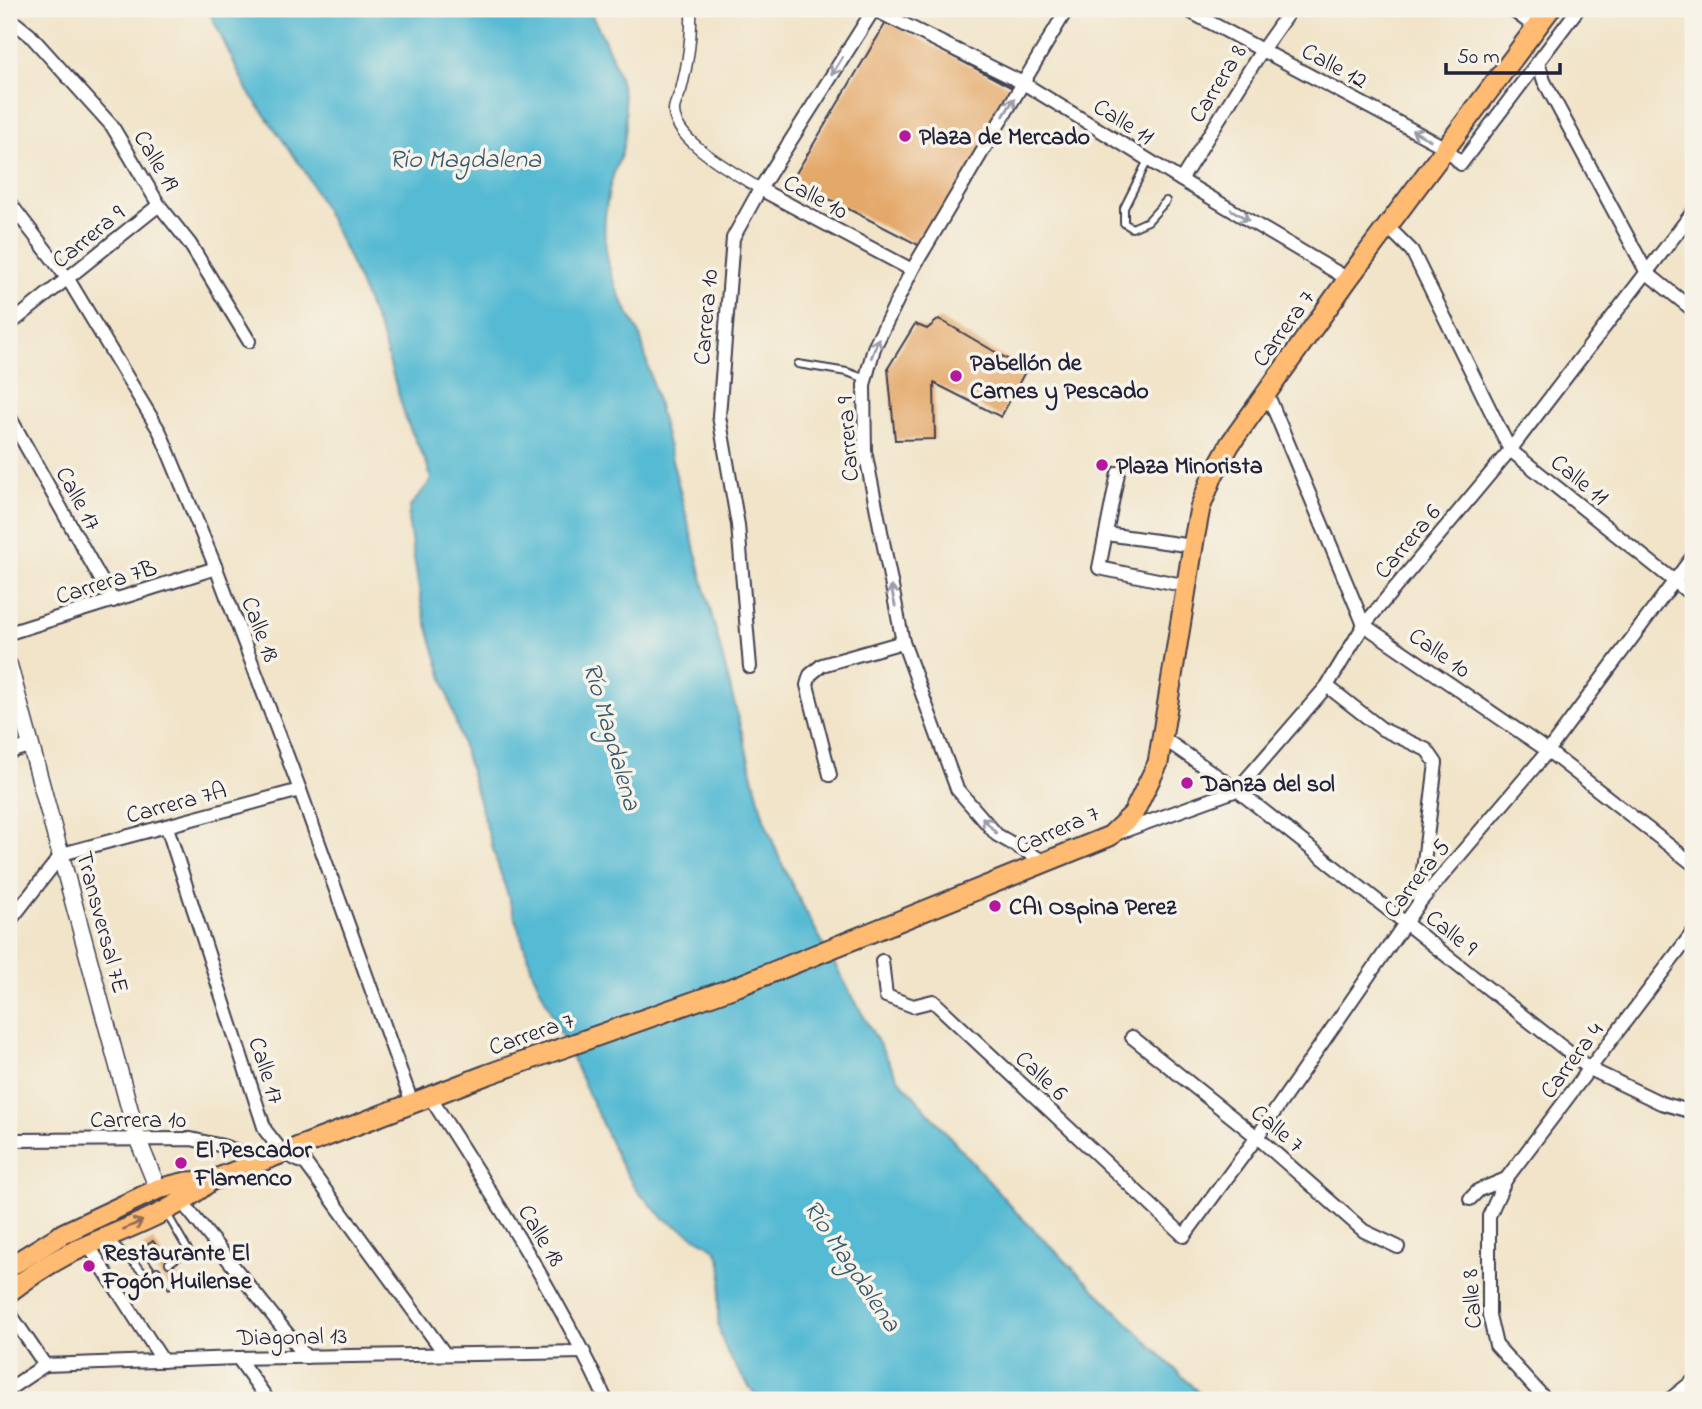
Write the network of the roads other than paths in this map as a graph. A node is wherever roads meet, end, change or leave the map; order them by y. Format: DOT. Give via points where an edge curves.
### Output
graph roads {
  1 [pos="691,9"];
  2 [pos="873,9"];
  3 [pos="1067,9"];
  4 [pos="1185,9"];
  5 [pos="1291,9"];
  6 [pos="1511,9"];
  7 [pos="1550,9"];
  8 [pos="1578,9"];
  9 [pos="9,18"];
  10 [pos="1535,27"];
  11 [pos="1262,50"];
  12 [pos="1538,62"];
  13 [pos="1023,83"];
  14 [pos="1446,148"];
  15 [pos="1148,160"];
  16 [pos="1181,180"];
  17 [pos="760,189"];
  18 [pos="1166,201"];
  19 [pos="9,202"];
  20 [pos="159,205"];
  21 [pos="1693,212"];
  22 [pos="1388,227"];
  23 [pos="912,271"];
  24 [pos="1647,273"];
  25 [pos="68,279"];
  26 [pos="1348,279"];
  27 [pos="1693,310"];
  28 [pos="9,325"];
  29 [pos="249,341"];
  30 [pos="798,364"];
  31 [pos="866,379"];
  32 [pos="1267,393"];
  33 [pos="9,416"];
  34 [pos="1510,450"];
  35 [pos="1118,472"];
  36 [pos="1106,534"];
  37 [pos="1193,546"];
  38 [pos="1693,556"];
  39 [pos="216,568"];
  40 [pos="1674,581"];
  41 [pos="1187,586"];
  42 [pos="1693,596"];
  43 [pos="113,601"];
  44 [pos="1364,625"];
  45 [pos="9,633"];
  46 [pos="903,642"];
  47 [pos="9,665"];
  48 [pos="750,667"];
  49 [pos="1327,686"];
  50 [pos="1163,738"];
  51 [pos="29,746"];
  52 [pos="1548,751"];
  53 [pos="9,752"];
  54 [pos="830,775"];
  55 [pos="300,790"];
  56 [pos="1237,790"];
  57 [pos="167,827"];
  58 [pos="1110,836"];
  59 [pos="62,854"];
  60 [pos="1045,862"];
  61 [pos="1693,864"];
  62 [pos="1419,903"];
  63 [pos="9,922"];
  64 [pos="1406,922"];
  65 [pos="1693,932"];
  66 [pos="882,961"];
  67 [pos="1132,1037"];
  68 [pos="1590,1069"];
  69 [pos="421,1100"];
  70 [pos="1693,1112"];
  71 [pos="1257,1137"];
  72 [pos="9,1140"];
  73 [pos="138,1140"];
  74 [pos="283,1153"];
  75 [pos="264,1160"];
  76 [pos="1506,1179"];
  77 [pos="210,1181"];
  78 [pos="158,1189"];
  79 [pos="1470,1199"];
  80 [pos="173,1206"];
  81 [pos="1184,1236"];
  82 [pos="106,1237"];
  83 [pos="88,1245"];
  84 [pos="1398,1247"];
  85 [pos="169,1263"];
  86 [pos="9,1267"];
  87 [pos="157,1271"];
  88 [pos="9,1292"];
  89 [pos="9,1312"];
  90 [pos="584,1352"];
  91 [pos="445,1354"];
  92 [pos="306,1357"];
  93 [pos="238,1358"];
  94 [pos="163,1361"];
  95 [pos="45,1365"];
  96 [pos="1693,1381"];
  97 [pos="9,1390"];
  98 [pos="268,1400"];
  99 [pos="606,1400"];
  100 [pos="1546,1400"];
  101 [pos="1669,1400"];
  1 -- 17 [label="street, Calle 10" via="692,34 673,110 678,127 689,141"];
  2 -- 13 [label="street, Calle 11"];
  2 -- 17 [label="street, Carrera 10, one-way"];
  3 -- 13 [label="street, Carrera 9"];
  4 -- 11 [label="street, Calle 12"];
  5 -- 11 [label="street, Carrera 8"];
  6 -- 10 [label="street"];
  7 -- 10 [label="main road, Carrera 7"];
  8 -- 12 [label="street"];
  9 -- 20 [label="street, Calle 19" via="112,126"];
  10 -- 14 [label="main road, Carrera 7"];
  14 -- 11 [label="street, Calle 12, one-way"];
  11 -- 16 [label="street, Carrera 8"];
  12 -- 14 [label="street, Calle 12" via="1461,164"];
  12 -- 24 [label="street"];
  13 -- 15 [label="street, Calle 11"];
  23 -- 13 [label="street, Carrera 9, one-way"];
  14 -- 22 [label="main road, Carrera 7"];
  15 -- 16 [label="street, Calle 11"];
  15 -- 18 [label="lane" via="1124,208 1124,223 1132,228 1148,220"];
  16 -- 26 [label="street, Calle 11, one-way"];
  17 -- 23 [label="street, Calle 10"];
  17 -- 48 [label="street, Carrera 10" via="733,238 719,416 738,525"];
  19 -- 25 [label="street, Calle 18"];
  20 -- 25 [label="street, Carrera 9"];
  20 -- 29 [label="street, Calle 19" via="190,244"];
  21 -- 24 [label="street, Carrera 6"];
  22 -- 26 [label="main road, Carrera 7"];
  22 -- 34 [label="street, Calle 11" via="1412,251"];
  31 -- 23 [label="street, Carrera 9, one-way" via="874,348"];
  24 -- 27 [label="street"];
  24 -- 34 [label="street, Carrera 6"];
  25 -- 28 [label="street, Carrera 9"];
  25 -- 39 [label="street, Calle 18" via="160,432"];
  26 -- 32 [label="main road, Carrera 7"];
  30 -- 31 [label="lane"];
  46 -- 31 [label="street, Carrera 9, one-way" via="865,451"];
  32 -- 37 [label="main road, Carrera 7" via="1213,475 1200,508"];
  32 -- 44 [label="street"];
  33 -- 43 [label="street, Calle 17"];
  34 -- 40 [label="street, Calle 11"];
  34 -- 44 [label="street, Carrera 6"];
  35 -- 36 [label="street"];
  36 -- 37 [label="street"];
  36 -- 41 [label="street" via="1099,568"];
  37 -- 41 [label="main road, Carrera 7"];
  38 -- 40 [label="street, Carrera 5"];
  39 -- 43 [label="street, Carrera 7B"];
  39 -- 55 [label="street, Calle 18"];
  40 -- 42 [label="street, Calle 11"];
  40 -- 52 [label="street, Carrera 5"];
  41 -- 50 [label="main road, Carrera 7"];
  43 -- 45 [label="street, Carrera 7B"];
  44 -- 49 [label="street, Carrera 6"];
  44 -- 52 [label="street, Calle 10"];
  46 -- 54 [label="street" via="822,665 810,675 807,685"];
  60 -- 46 [label="street, Carrera 9, one-way" via="997,835 957,789"];
  47 -- 51 [label="street, Transversal 7E"];
  49 -- 56 [label="street, Carrera 6"];
  49 -- 62 [label="street, Calle 9" via="1382,729 1427,750 1436,764"];
  50 -- 56 [label="street, Calle 9"];
  50 -- 58 [label="main road, Carrera 7" via="1148,787 1133,814"];
  51 -- 53 [label="street"];
  51 -- 59 [label="street, Transversal 7E"];
  52 -- 61 [label="street, Calle 10"];
  52 -- 62 [label="street, Carrera 5"];
  55 -- 57 [label="street, Carrera 7A"];
  55 -- 69 [label="street, Calle 18"];
  56 -- 58 [label="street, Carrera 6"];
  56 -- 64 [label="street, Calle 9"];
  57 -- 59 [label="street, Carrera 7A"];
  57 -- 74 [label="street, Calle 17" via="265,1130"];
  58 -- 60 [label="main road, Carrera 7"];
  59 -- 63 [label="street"];
  59 -- 73 [label="street, Transversal 7E"];
  60 -- 69 [label="main road, Carrera 7" via="738,986"];
  62 -- 64 [label="street, Carrera 5"];
  64 -- 68 [label="street, Calle 9"];
  64 -- 71 [label="street, Carrera 5"];
  65 -- 68 [label="street, Carrera 4"];
  66 -- 81 [label="street, Calle 6" via="886,996 913,1006 933,1002"];
  67 -- 71 [label="street, Calle 7"];
  68 -- 70 [label="street, Calle 9" via="1661,1103"];
  68 -- 76 [label="street, Carrera 4"];
  69 -- 74 [label="main road, Carrera 7"];
  69 -- 90 [label="street, Calle 18" via="527,1248"];
  71 -- 81 [label="street, Carrera 5"];
  71 -- 84 [label="street, Calle 7" via="1364,1231"];
  72 -- 73 [label="street, Carrera 10"];
  73 -- 75 [label="street, Carrera 10" via="191,1139"];
  73 -- 78 [label="street, Transversal 7E"];
  74 -- 75 [label="main road, Carrera 7"];
  74 -- 91 [label="street, Calle 17" via="306,1164"];
  75 -- 77 [label="main road, Carrera 7"];
  76 -- 79 [label="street, Carrera 4"];
  76 -- 100 [label="street, Calle 8" via="1489,1216 1489,1315 1496,1345"];
  77 -- 78 [label="main road, Carrera 7"];
  77 -- 80 [label="main road, Carrera 7"];
  78 -- 86 [label="main road, Carrera 7" via="64,1233"];
  82 -- 80 [label="main road, Carrera 7, one-way"];
  80 -- 85 [label="lane" via="188,1250"];
  80 -- 92 [label="street"];
  82 -- 83 [label="main road, Carrera 7"];
  82 -- 87 [label="lane" via="148,1277"];
  83 -- 88 [label="main road, Carrera 7"];
  83 -- 94 [label="street"];
  89 -- 95 [label="street"];
  90 -- 91 [label="street, Diagonal 13"];
  90 -- 99 [label="street, Calle 18"];
  91 -- 92 [label="street, Diagonal 13"];
  92 -- 93 [label="street, Diagonal 13"];
  93 -- 94 [label="street, Diagonal 13"];
  93 -- 98 [label="street"];
  94 -- 95 [label="street, Diagonal 13"];
  95 -- 97 [label="street"];
  96 -- 101 [label="street"];
}
